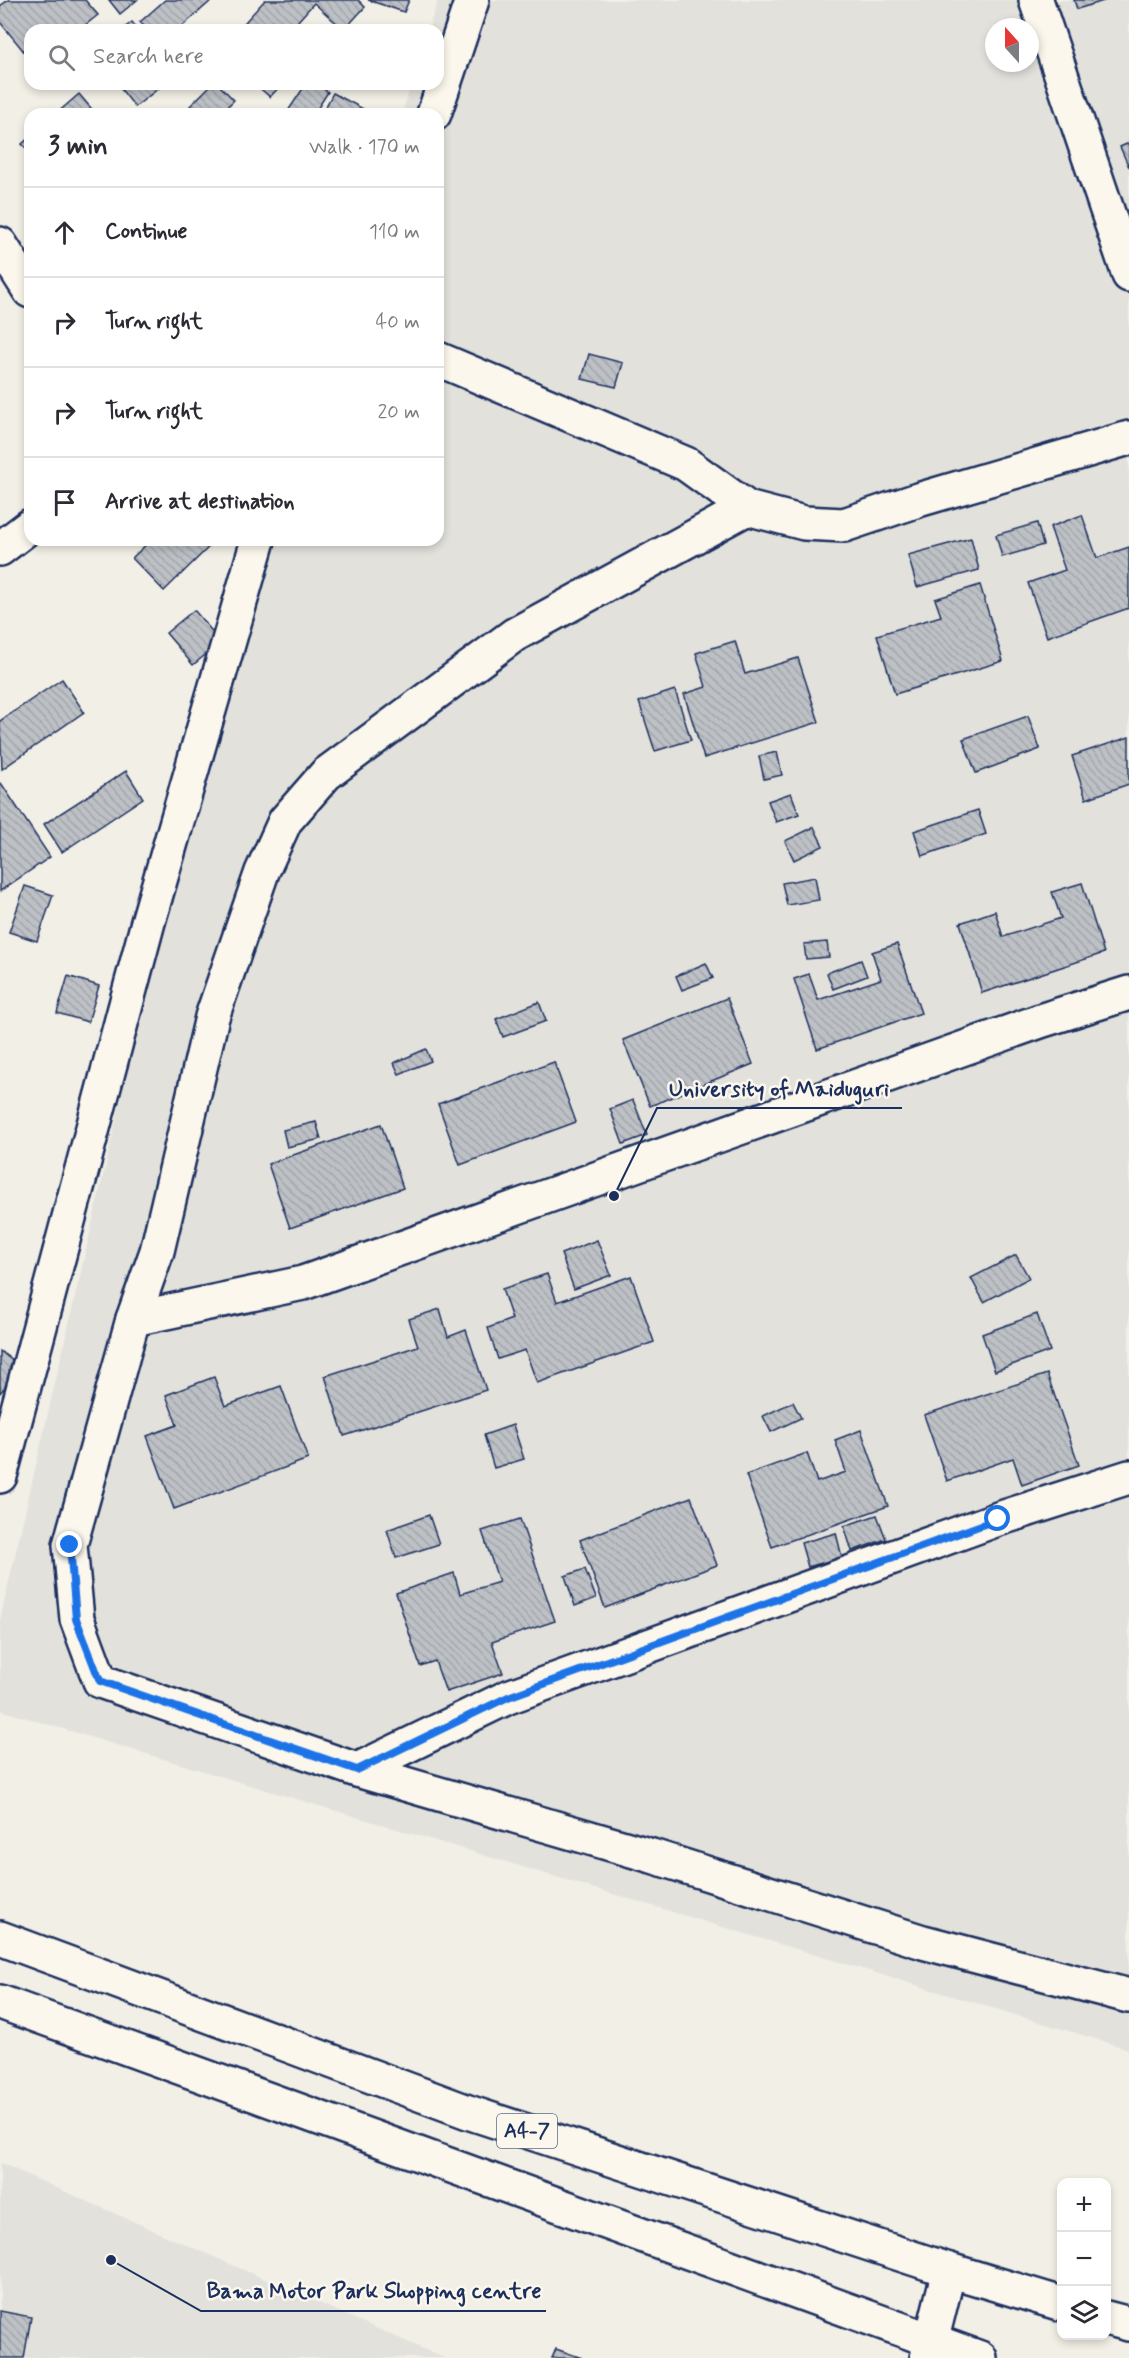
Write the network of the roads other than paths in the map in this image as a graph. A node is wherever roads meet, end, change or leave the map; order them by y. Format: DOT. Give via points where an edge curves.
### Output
graph roads {
  1 [pos="472,0"];
  2 [pos="1036,0"];
  3 [pos="444,84"];
  4 [pos="442,90"];
  5 [pos="436,108"];
  6 [pos="0,244"];
  7 [pos="1129,275"];
  8 [pos="24,282"];
  9 [pos="444,362"];
  10 [pos="1129,438"];
  11 [pos="747,508"];
  12 [pos="24,531"];
  13 [pos="256,546"];
  14 [pos="0,549"];
  15 [pos="1129,993"];
  16 [pos="133,1320"];
  17 [pos="0,1476"];
  18 [pos="1129,1477"];
  19 [pos="357,1770"];
  20 [pos="0,1938"];
  21 [pos="1129,1996"];
  22 [pos="0,2002"];
  23 [pos="949,2270"];
  24 [pos="1057,2302"];
  25 [pos="1111,2319"];
  26 [pos="1129,2324"];
  27 [pos="929,2349"];
  28 [pos="980,2358"];
  1 -- 3 [label="main road"];
  2 -- 7 [label="main road"];
  4 -- 5 [label="main road"];
  6 -- 8 [label="main road"];
  9 -- 11 [label="main road" via="686,464"];
  10 -- 11 [label="main road" via="844,525 804,523"];
  11 -- 16 [label="main road" via="514,635 326,774 285,821 262,872 212,1017 158,1251"];
  12 -- 14 [label="main road"];
  13 -- 17 [label="main road" via="148,922"];
  15 -- 16 [label="main road" via="1043,1020 303,1283"];
  16 -- 19 [label="main road" via="70,1545 76,1619 100,1681"];
  18 -- 19 [label="main road" via="998,1519 508,1697"];
  19 -- 21 [label="main road" via="652,1856 923,1942"];
  20 -- 23 [label="main road, A4-7" via="468,2112"];
  22 -- 27 [label="main road"];
  23 -- 24 [label="main road, A4-7"];
  23 -- 27 [label="main road"];
  25 -- 26 [label="main road"];
  27 -- 28 [label="main road"];
}
